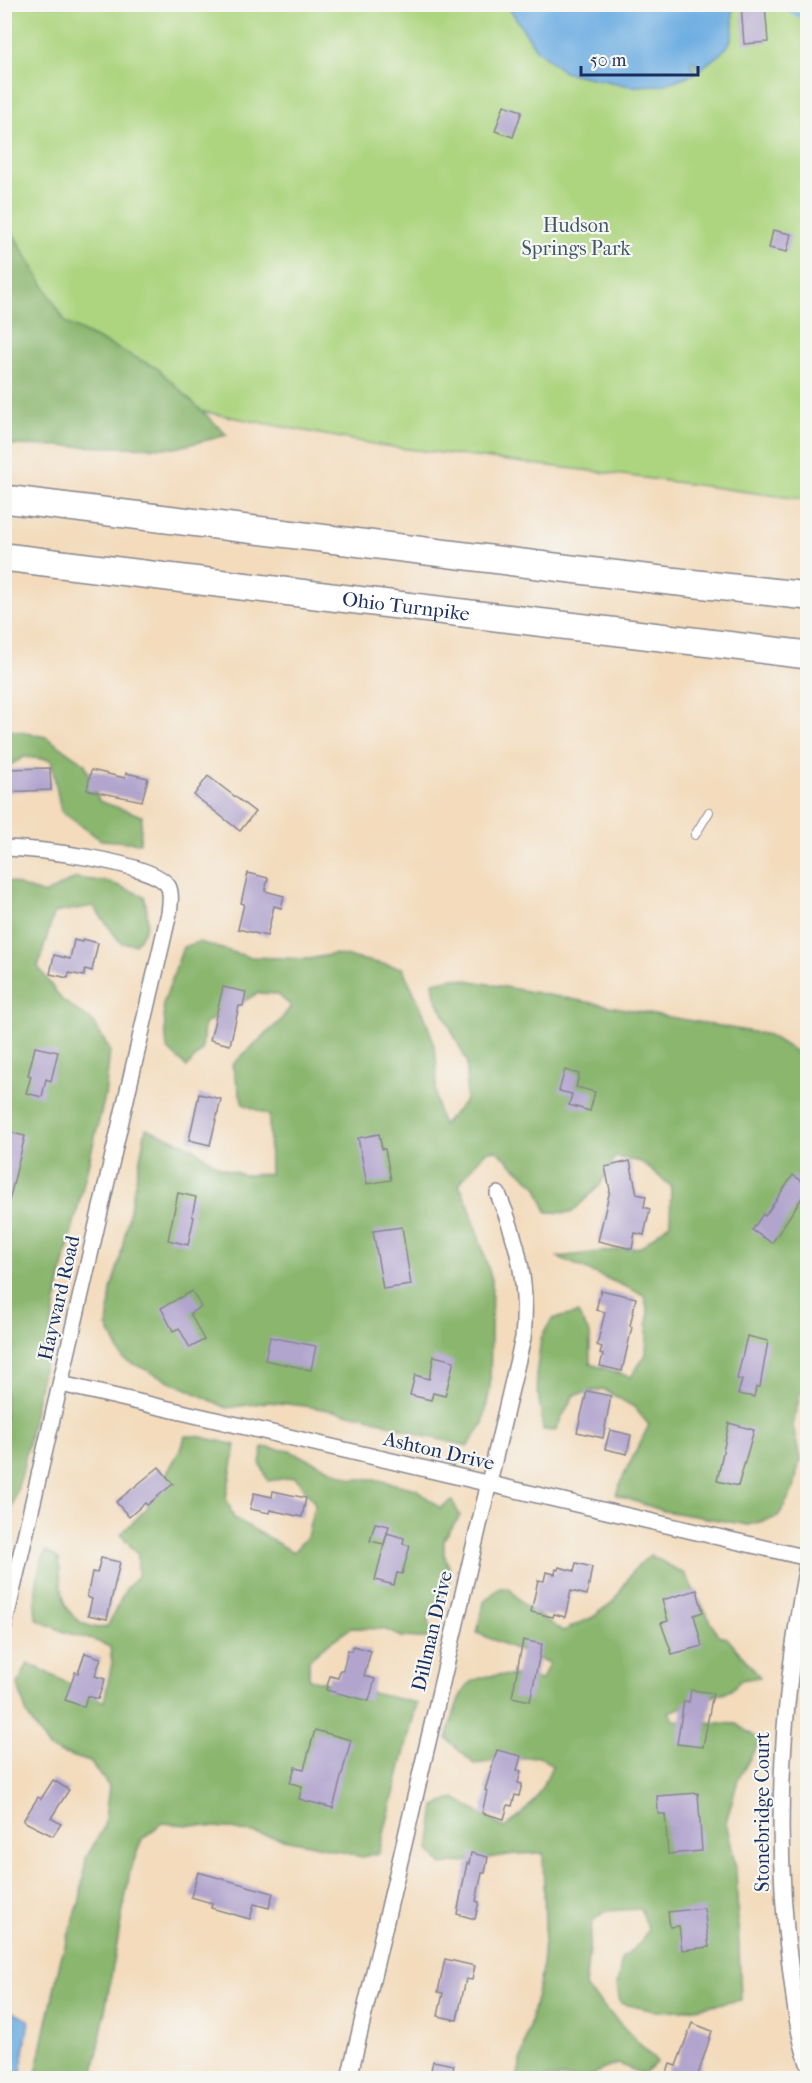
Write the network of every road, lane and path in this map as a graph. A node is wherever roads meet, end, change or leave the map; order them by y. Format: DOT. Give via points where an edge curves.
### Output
graph roads {
  1 [pos="4,500"];
  2 [pos="4,557"];
  3 [pos="807,596"];
  4 [pos="807,655"];
  5 [pos="709,812"];
  6 [pos="695,835"];
  7 [pos="4,848"];
  8 [pos="498,1194"];
  9 [pos="61,1384"];
  10 [pos="488,1485"];
  11 [pos="807,1559"];
  12 [pos="4,1627"];
  13 [pos="807,2063"];
  14 [pos="350,2079"];
  1 -- 3 [label="highway"];
  2 -- 4 [label="highway, Ohio Turnpike"];
  5 -- 6 [label="lane"];
  7 -- 9 [label="street, Hayward Road" via="36,849 143,869 168,886 171,898"];
  8 -- 10 [label="street, Dillman Drive" via="523,1268 525,1312 523,1338"];
  9 -- 10 [label="street, Ashton Drive"];
  9 -- 12 [label="street, Hayward Road"];
  10 -- 11 [label="street, Ashton Drive"];
  10 -- 14 [label="street, Dillman Drive"];
  11 -- 13 [label="street, Stonebridge Court" via="786,1695 780,1800 784,1925"];
}
